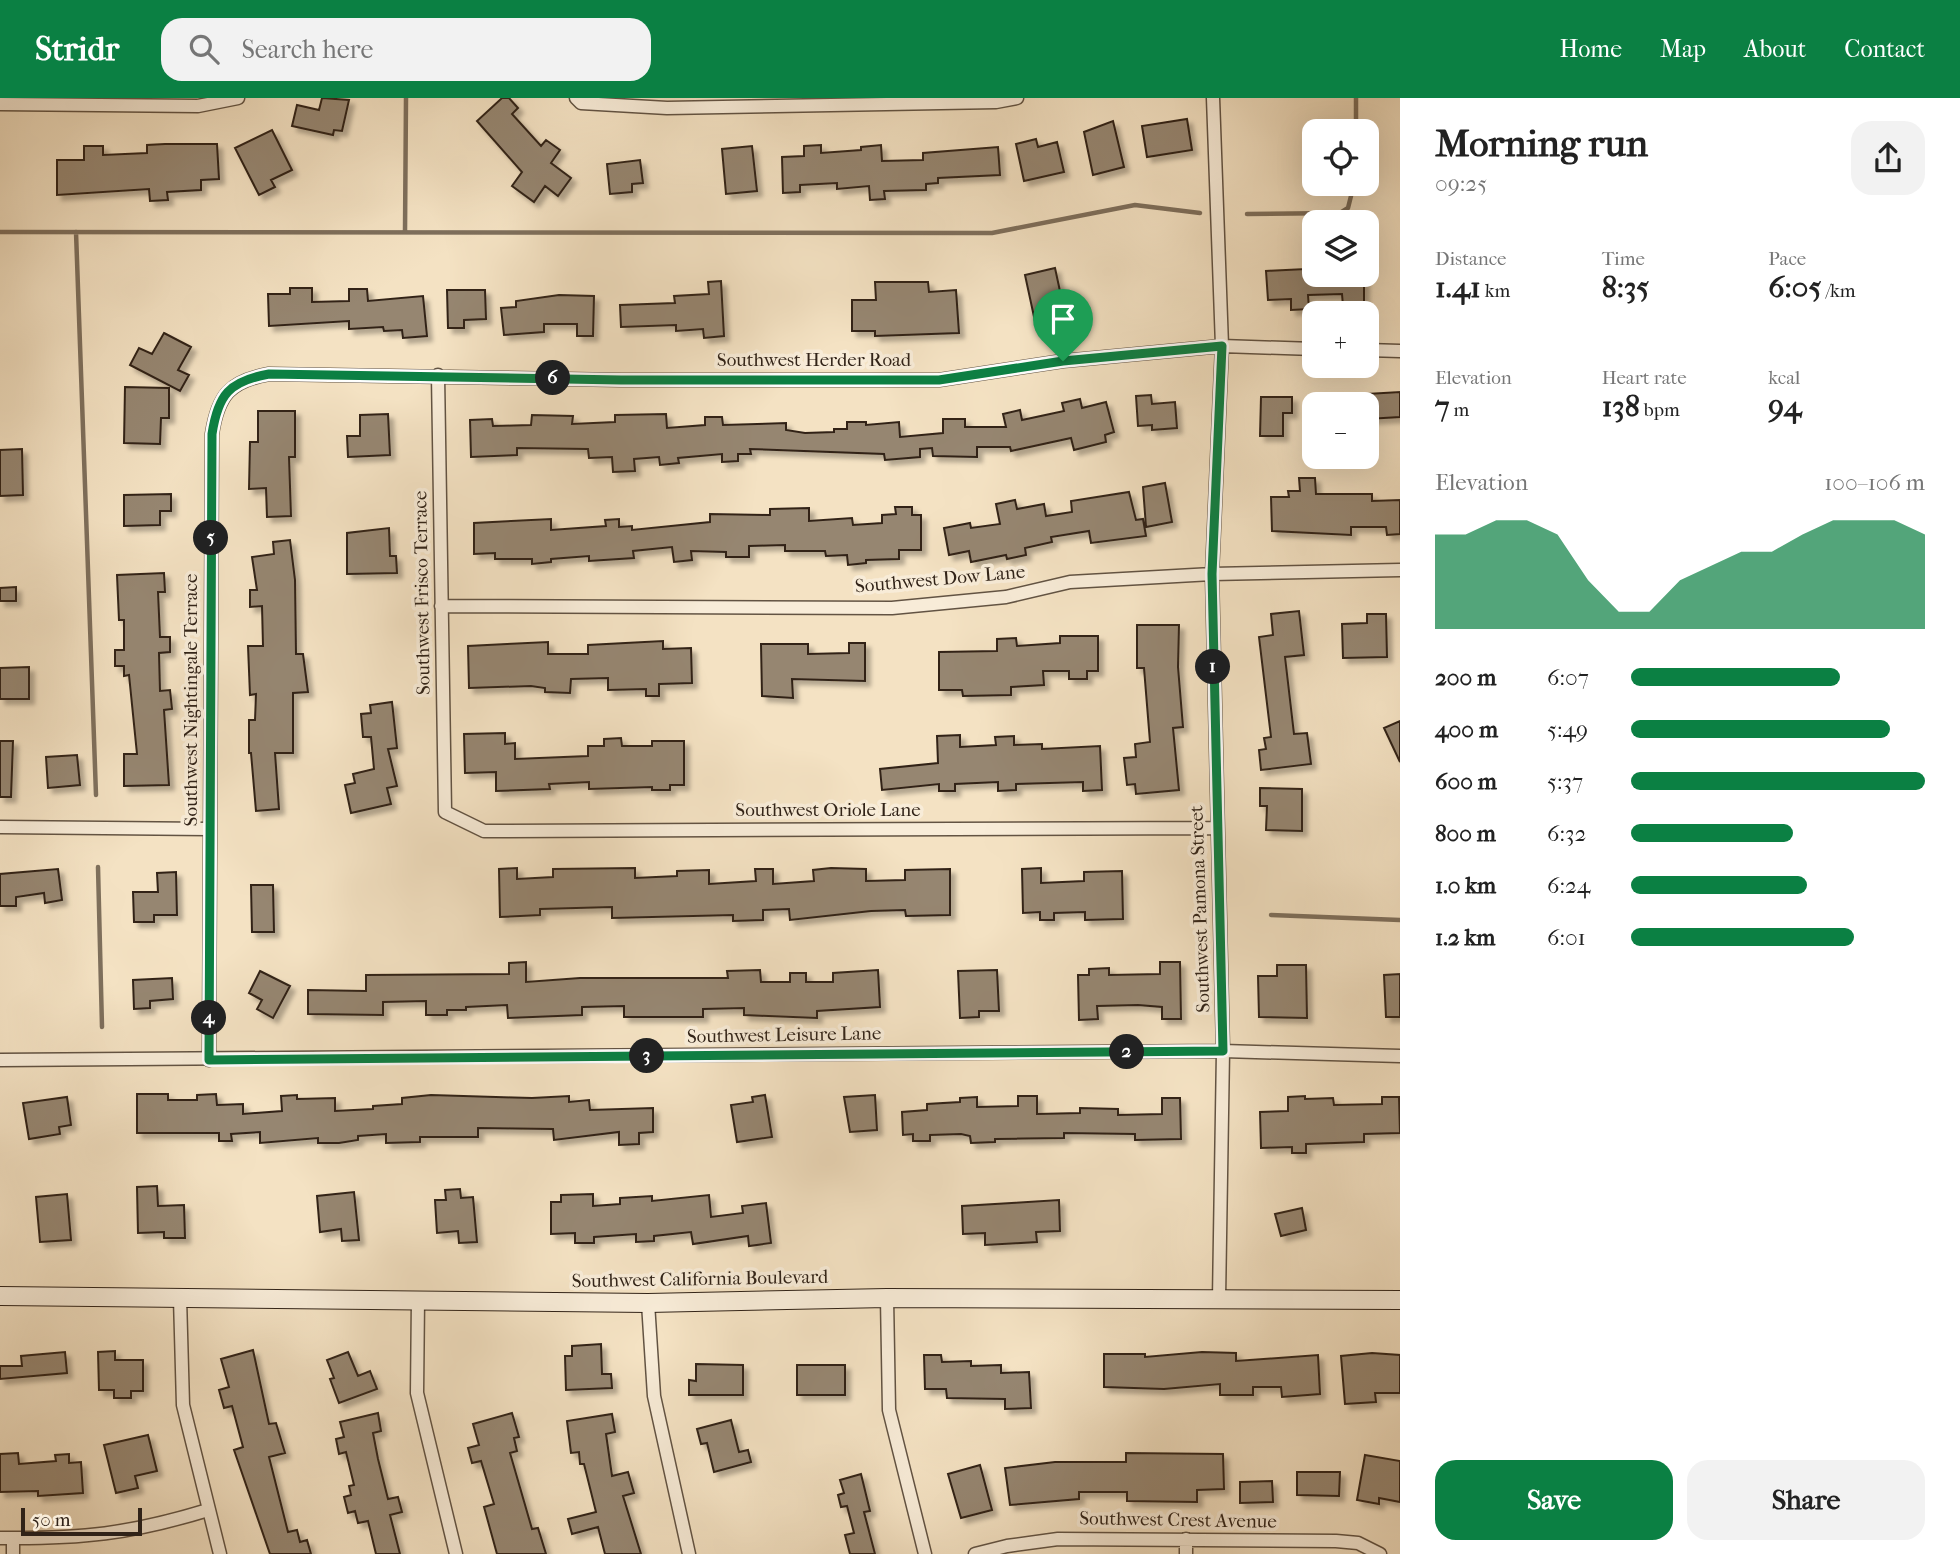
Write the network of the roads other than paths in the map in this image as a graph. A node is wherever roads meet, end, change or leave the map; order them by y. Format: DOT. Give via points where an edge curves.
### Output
graph roads {
  1 [pos="239,98"];
  2 [pos="576,98"];
  3 [pos="1017,98"];
  4 [pos="1213,98"];
  5 [pos="996,100"];
  6 [pos="43,101"];
  7 [pos="767,103"];
  8 [pos="0,104"];
  9 [pos="1222,346"];
  10 [pos="1302,349"];
  11 [pos="1379,350"];
  12 [pos="1400,351"];
  13 [pos="311,374"];
  14 [pos="438,375"];
  15 [pos="1400,570"];
  16 [pos="1212,574"];
  17 [pos="441,606"];
  18 [pos="445,812"];
  19 [pos="0,827"];
  20 [pos="1216,828"];
  21 [pos="209,829"];
  22 [pos="1223,1051"];
  23 [pos="1400,1056"];
  24 [pos="0,1060"];
  25 [pos="209,1060"];
  26 [pos="0,1296"];
  27 [pos="180,1298"];
  28 [pos="887,1298"];
  29 [pos="418,1299"];
  30 [pos="1219,1299"];
  31 [pos="1400,1300"];
  32 [pos="648,1303"];
  33 [pos="208,1510"];
  34 [pos="7,1538"];
  35 [pos="1186,1539"];
  36 [pos="13,1554"];
  37 [pos="220,1554"];
  38 [pos="456,1554"];
  39 [pos="689,1554"];
  40 [pos="925,1554"];
  41 [pos="975,1554"];
  42 [pos="1186,1554"];
  43 [pos="1380,1554"];
  1 -- 6 [label="street" via="198,106"];
  2 -- 7 [label="street" via="581,103 667,108"];
  3 -- 5 [label="street"];
  4 -- 9 [label="street, Southwest Pamona Street"];
  5 -- 7 [label="street"];
  6 -- 8 [label="street"];
  9 -- 10 [label="street, Southwest Herder Road"];
  9 -- 14 [label="street, Southwest Herder Road" via="1063,361 939,380"];
  9 -- 16 [label="street, Southwest Pamona Street"];
  11 -- 12 [label="street"];
  13 -- 14 [label="street, Southwest Herder Road"];
  13 -- 21 [label="street, Southwest Nightingale Terrace" via="269,374 241,380 229,389 215,414"];
  14 -- 17 [label="street, Southwest Frisco Terrace"];
  15 -- 16 [label="street, Southwest Dow Lane"];
  16 -- 17 [label="street, Southwest Dow Lane" via="1070,582 1006,597 892,608"];
  16 -- 20 [label="street, Southwest Pamona Street"];
  17 -- 18 [label="street, Southwest Frisco Terrace"];
  18 -- 20 [label="street, Southwest Oriole Lane" via="484,831"];
  19 -- 21 [label="street"];
  20 -- 22 [label="street, Southwest Pamona Street"];
  21 -- 25 [label="street, Southwest Nightingale Terrace"];
  22 -- 23 [label="street, Southwest Leisure Lane"];
  22 -- 25 [label="street, Southwest Leisure Lane"];
  22 -- 30 [label="street, Southwest Pamona Street"];
  24 -- 25 [label="street, Southwest Leisure Lane"];
  26 -- 27 [label="street, Southwest California Boulevard"];
  27 -- 29 [label="street, Southwest California Boulevard"];
  27 -- 33 [label="street" via="183,1405"];
  28 -- 30 [label="street, Southwest California Boulevard"];
  28 -- 32 [label="street, Southwest California Boulevard"];
  28 -- 40 [label="street" via="889,1410"];
  29 -- 32 [label="street, Southwest California Boulevard"];
  29 -- 38 [label="street" via="417,1393"];
  30 -- 31 [label="street, Southwest California Boulevard"];
  32 -- 39 [label="street" via="654,1396"];
  33 -- 34 [label="street" via="116,1534"];
  33 -- 37 [label="street"];
  34 -- 36 [label="street"];
  35 -- 41 [label="street, Southwest Crest Avenue" via="1058,1539"];
  35 -- 42 [label="street"];
  35 -- 43 [label="street, Southwest Crest Avenue" via="1336,1541 1359,1543"];
}
